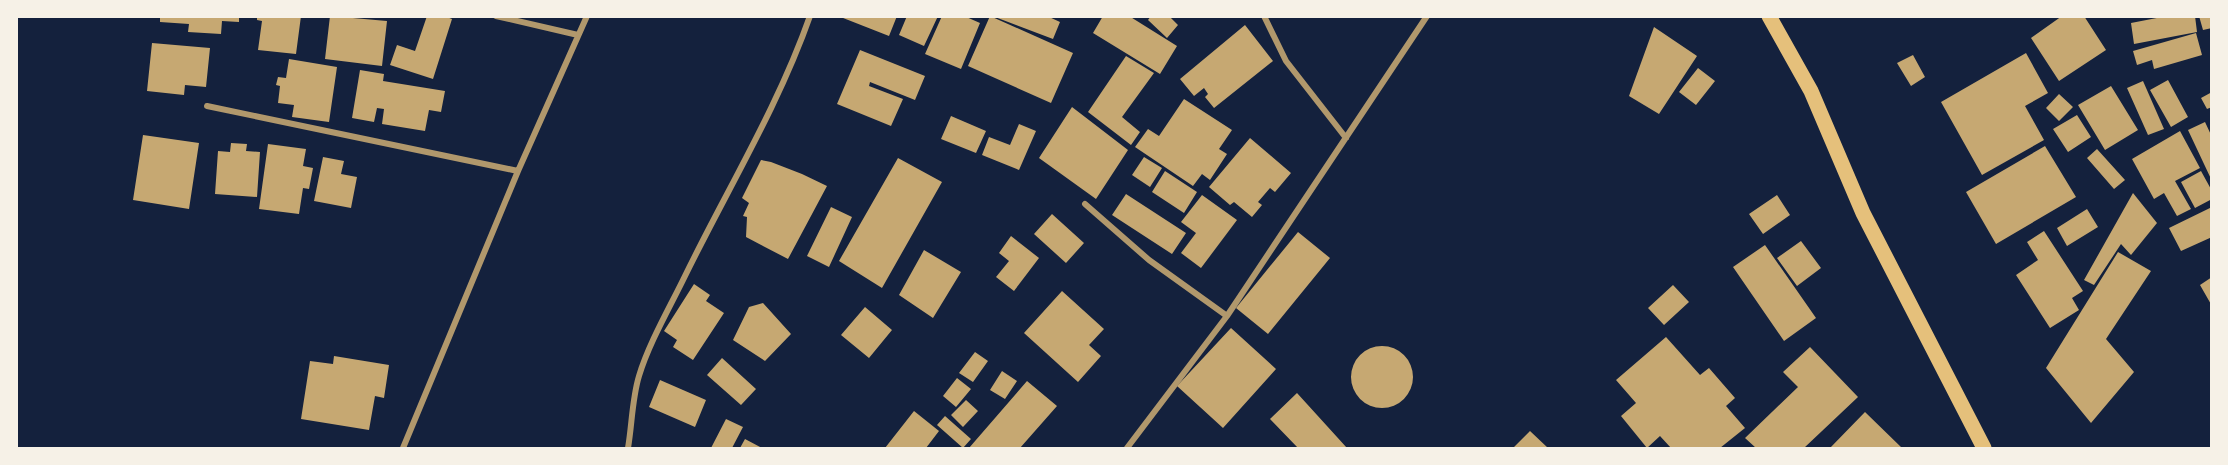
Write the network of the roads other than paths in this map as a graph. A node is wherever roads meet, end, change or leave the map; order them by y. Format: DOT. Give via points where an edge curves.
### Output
graph roads {
  1 [pos="496,16"];
  2 [pos="587,16"];
  3 [pos="810,16"];
  4 [pos="1264,16"];
  5 [pos="1427,16"];
  6 [pos="1769,16"];
  7 [pos="578,35"];
  8 [pos="207,106"];
  9 [pos="1346,138"];
  10 [pos="519,171"];
  11 [pos="1086,204"];
  12 [pos="1227,316"];
  13 [pos="403,448"];
  14 [pos="628,448"];
  15 [pos="1127,448"];
  16 [pos="1984,448"];
  1 -- 7 [label="street"];
  2 -- 7 [label="street"];
  3 -- 14 [label="street" via="759,133 662,322 639,376"];
  4 -- 9 [label="street" via="1286,61"];
  5 -- 9 [label="street"];
  6 -- 16 [label="main road" via="1811,92 1863,213"];
  7 -- 10 [label="street"];
  8 -- 10 [label="street"];
  9 -- 12 [label="street"];
  10 -- 13 [label="street"];
  11 -- 12 [label="street" via="1149,260"];
  12 -- 15 [label="street"];
}
